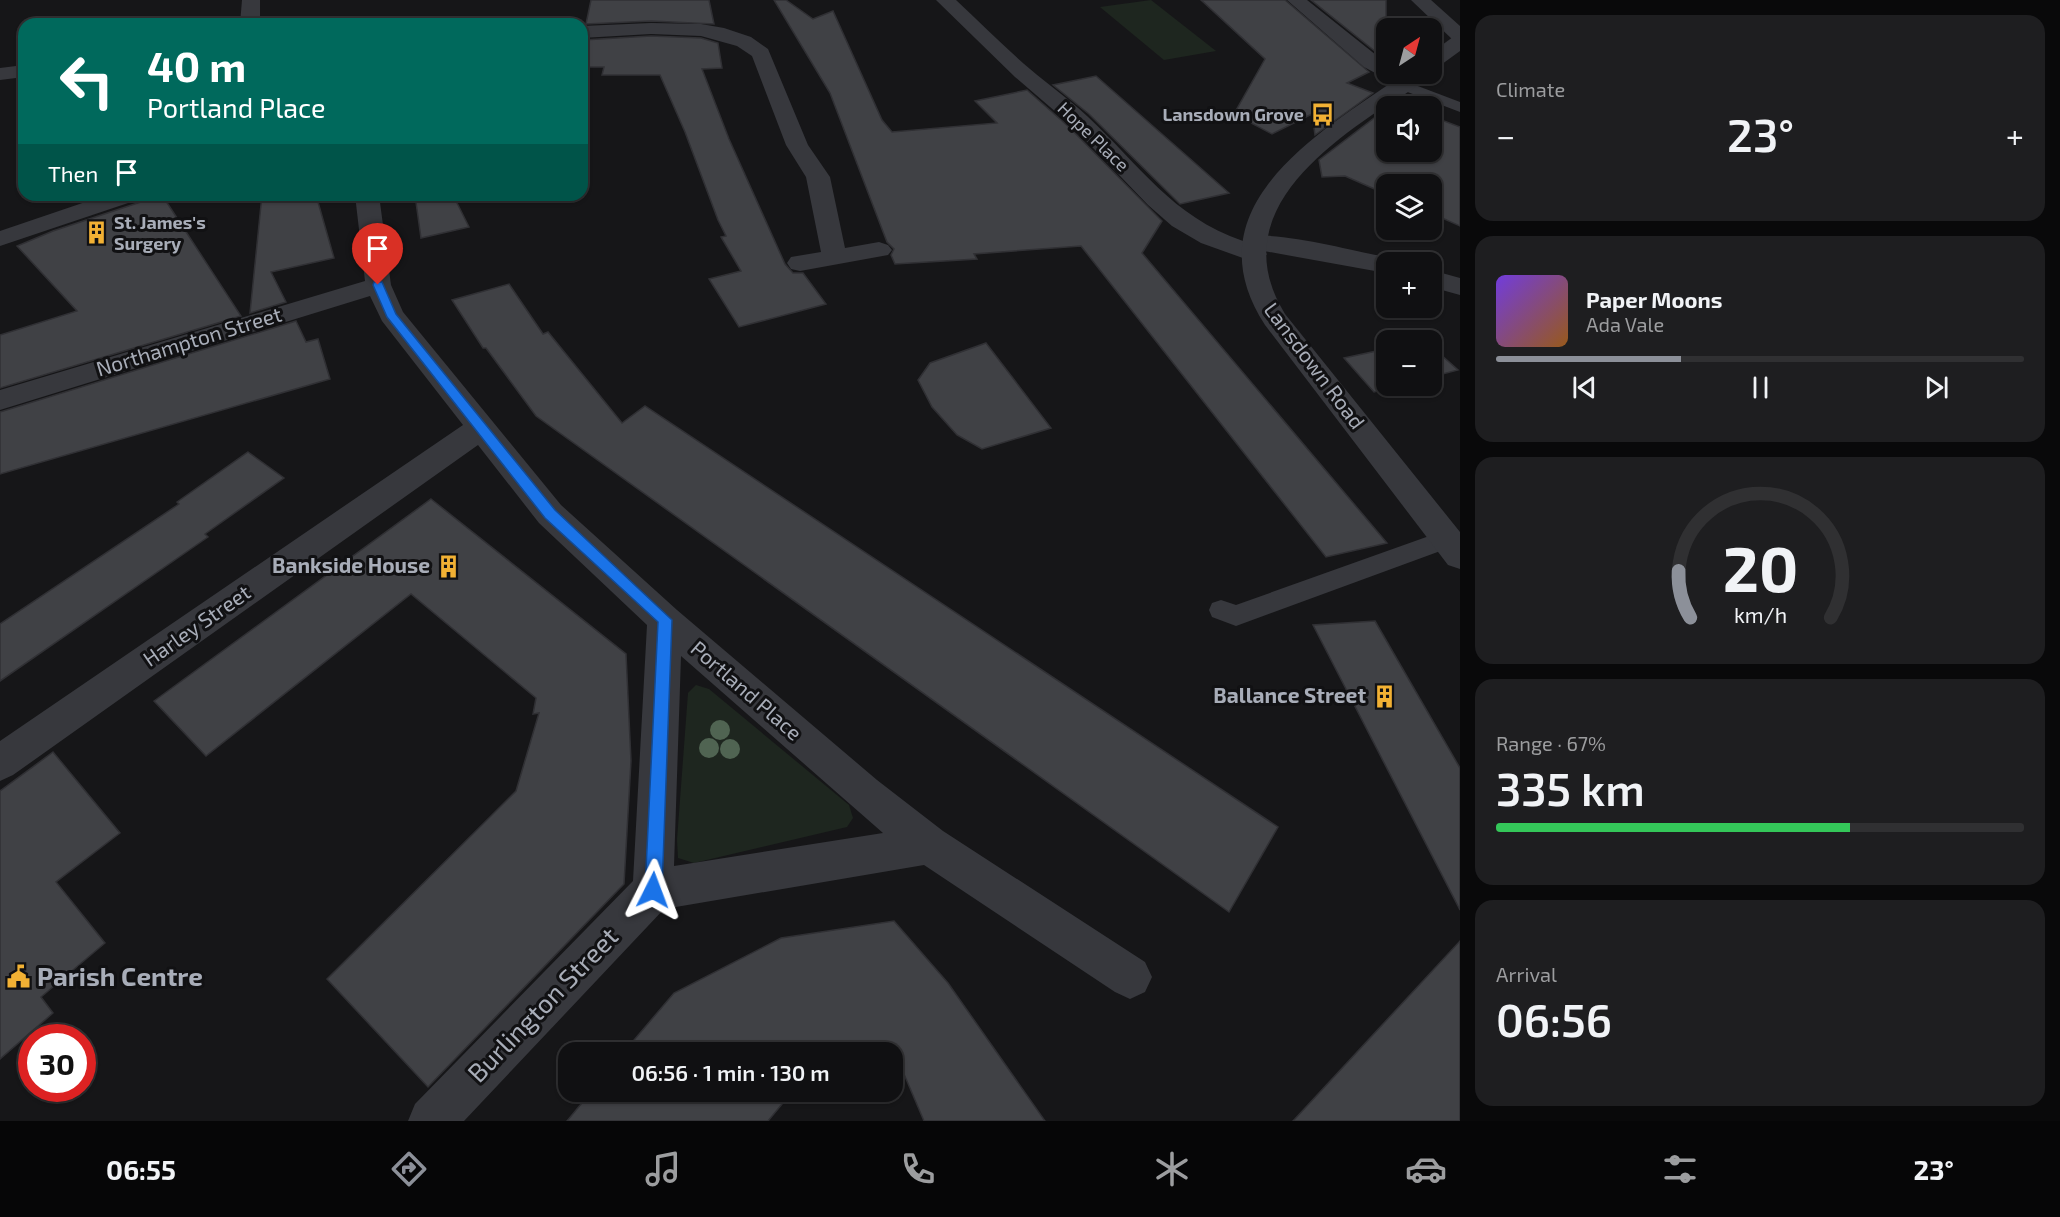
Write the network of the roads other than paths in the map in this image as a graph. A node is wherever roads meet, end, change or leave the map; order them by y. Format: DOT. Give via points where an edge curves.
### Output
graph roads {
  1 [pos="250,0"];
  2 [pos="945,0"];
  3 [pos="1296,0"];
  4 [pos="1420,0"];
  5 [pos="250,18"];
  6 [pos="588,32"];
  7 [pos="1460,36"];
  8 [pos="1460,41"];
  9 [pos="1442,55"];
  10 [pos="1376,65"];
  11 [pos="18,72"];
  12 [pos="0,74"];
  13 [pos="1392,84"];
  14 [pos="1415,84"];
  15 [pos="1460,107"];
  16 [pos="111,201"];
  17 [pos="368,201"];
  18 [pos="0,239"];
  19 [pos="1254,248"];
  20 [pos="879,250"];
  21 [pos="835,258"];
  22 [pos="800,263"];
  23 [pos="1376,263"];
  24 [pos="1442,281"];
  25 [pos="378,285"];
  26 [pos="1460,287"];
  27 [pos="0,400"];
  28 [pos="482,427"];
  29 [pos="1453,547"];
  30 [pos="1221,610"];
  31 [pos="665,620"];
  32 [pos="0,763"];
  33 [pos="928,845"];
  34 [pos="653,890"];
  35 [pos="1130,977"];
  36 [pos="432,1121"];
  1 -- 5 [label="street"];
  2 -- 19 [label="street, Hope Place" via="1022,73 1079,120 1181,221 1210,238"];
  3 -- 10 [label="street"];
  4 -- 7 [label="street"];
  6 -- 21 [label="street" via="697,29 732,34 750,42 761,53 797,145 818,177"];
  8 -- 9 [label="street"];
  11 -- 12 [label="street"];
  13 -- 19 [label="street, Lansdown Road" via="1307,153 1267,202 1258,219"];
  14 -- 15 [label="lane"];
  16 -- 18 [label="street"];
  17 -- 25 [label="street, Portland Place"];
  19 -- 23 [label="street" via="1308,249"];
  19 -- 29 [label="street, Lansdown Road" via="1259,291 1274,319"];
  20 -- 21 [label="street"];
  21 -- 22 [label="street"];
  24 -- 26 [label="street"];
  25 -- 27 [label="street, Northampton Street"];
  25 -- 28 [label="street, Portland Place" via="391,315"];
  28 -- 31 [label="street, Portland Place" via="550,514"];
  28 -- 32 [label="street, Harley Street"];
  29 -- 30 [label="lane" via="1236,616"];
  31 -- 33 [label="street, Portland Place"];
  31 -- 34 [label="street"];
  33 -- 34 [label="street"];
  33 -- 35 [label="street, Portland Place"];
  34 -- 36 [label="street, Burlington Street"];
}
